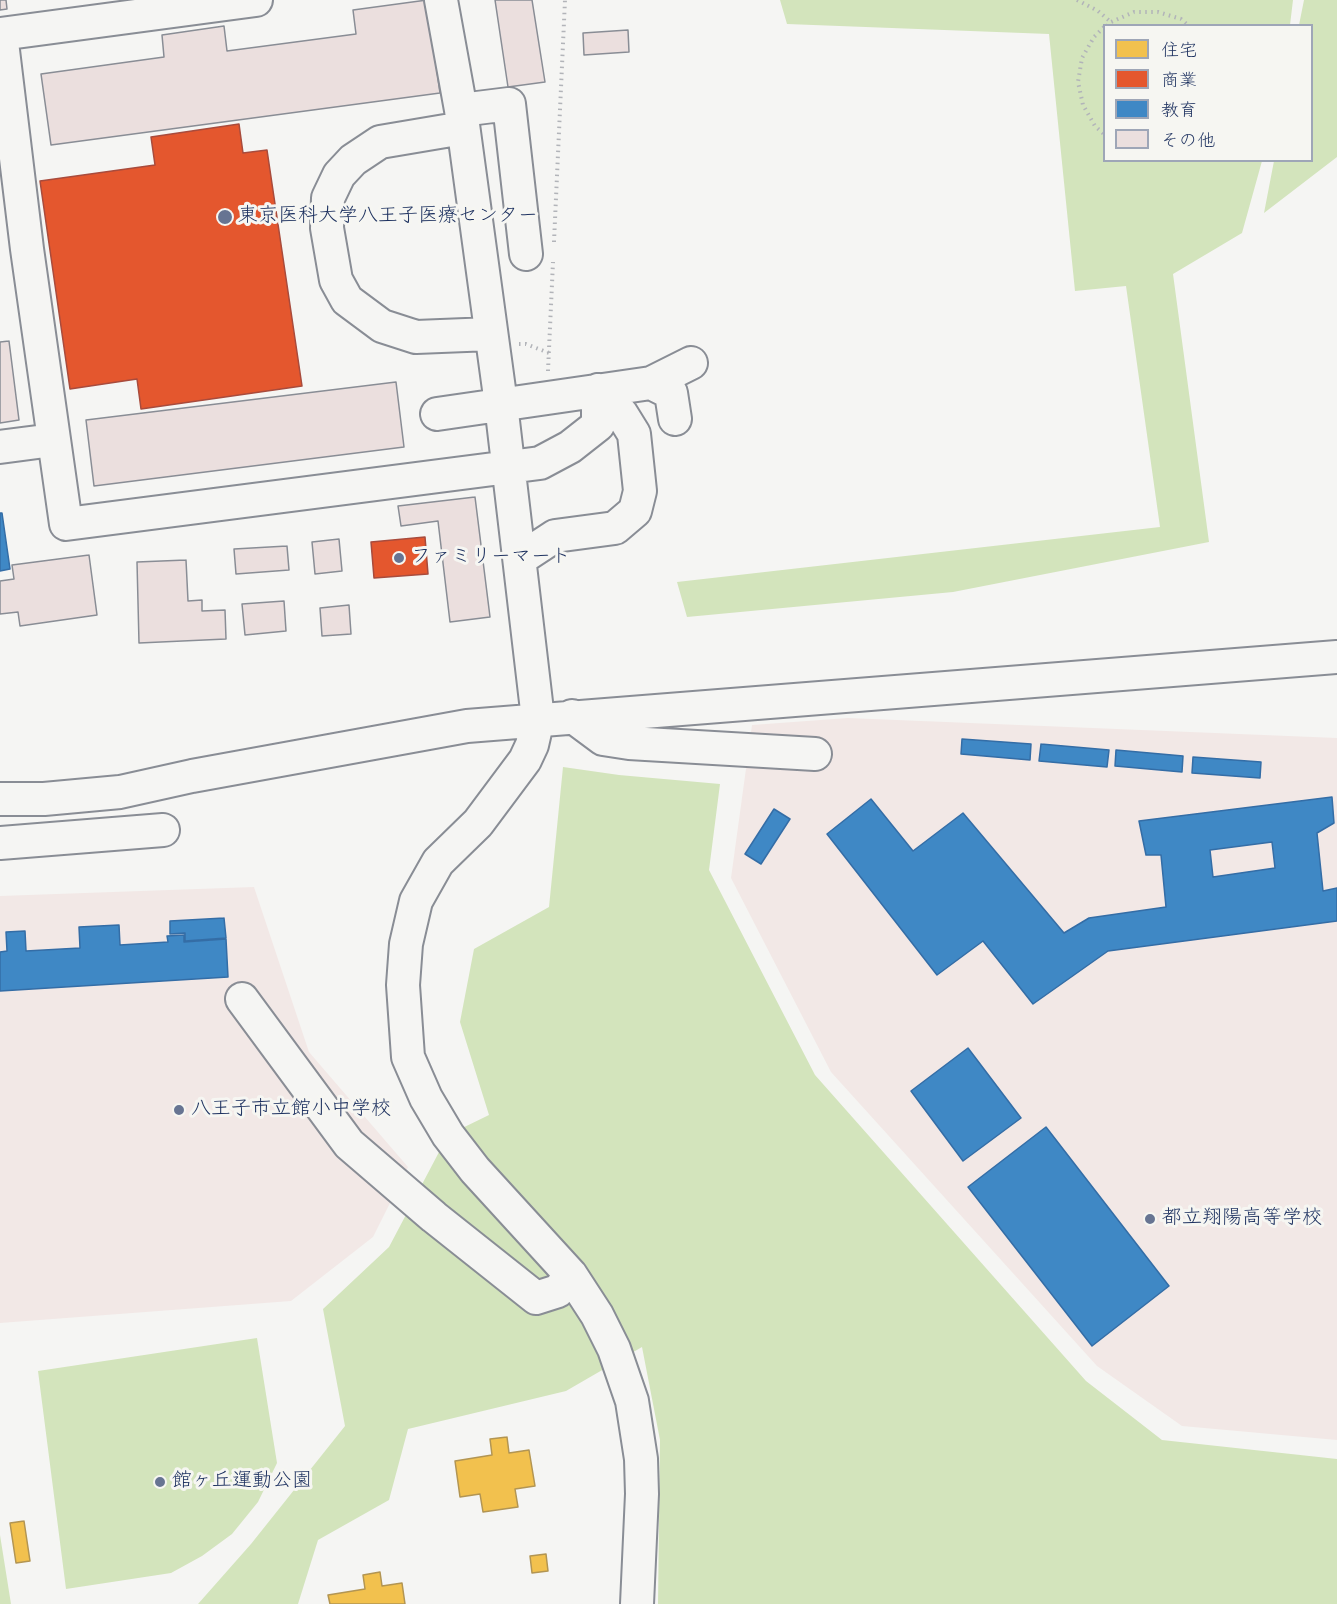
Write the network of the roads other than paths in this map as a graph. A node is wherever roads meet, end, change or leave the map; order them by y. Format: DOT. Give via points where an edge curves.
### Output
graph roads {
  1 [pos="256,0"];
  2 [pos="441,0"];
  3 [pos="462,119"];
  4 [pos="14,251"];
  5 [pos="544,253"];
  6 [pos="503,339"];
  7 [pos="691,363"];
  8 [pos="651,383"];
  9 [pos="598,390"];
  10 [pos="501,404"];
  11 [pos="437,414"];
  12 [pos="675,419"];
  13 [pos="53,440"];
  14 [pos="0,447"];
  15 [pos="509,468"];
  16 [pos="520,559"];
  17 [pos="1337,657"];
  18 [pos="572,716"];
  19 [pos="538,719"];
  20 [pos="815,754"];
  21 [pos="0,799"];
  22 [pos="163,830"];
  23 [pos="0,843"];
  24 [pos="242,999"];
  25 [pos="571,1275"];
  26 [pos="637,1604"];
  1 -- 4 [label="street" via="1,34"];
  2 -- 3 [label="street"];
  3 -- 5 [label="street" via="509,104"];
  3 -- 6 [label="street"];
  3 -- 6 [label="street" via="380,142 339,175 328,198 327,228 336,280 347,300 382,326 416,337"];
  4 -- 13 [label="street"];
  6 -- 10 [label="street"];
  7 -- 8 [label="street"];
  8 -- 9 [label="street"];
  8 -- 12 [label="street" via="671,393"];
  9 -- 10 [label="street"];
  9 -- 15 [label="street" via="598,425 570,447 540,463"];
  9 -- 16 [label="street" via="621,413 633,434 640,491 635,511 615,528 555,536"];
  10 -- 11 [label="street"];
  10 -- 15 [label="street"];
  13 -- 14 [label="street"];
  13 -- 15 [label="street" via="66,524"];
  15 -- 16 [label="street"];
  16 -- 19 [label="street"];
  17 -- 18 [label="street"];
  18 -- 19 [label="street"];
  18 -- 20 [label="street" via="603,739 620,742"];
  19 -- 21 [label="street" via="455,728 120,792"];
  19 -- 25 [label="street" via="525,760 478,824 438,862 416,901 406,944 403,985 408,1057 436,1117 476,1170"];
  22 -- 23 [label="street"];
  24 -- 25 [label="street" via="349,1144 434,1217 536,1298 558,1291"];
  25 -- 26 [label="street" via="614,1349 636,1422 642,1476"];
}
